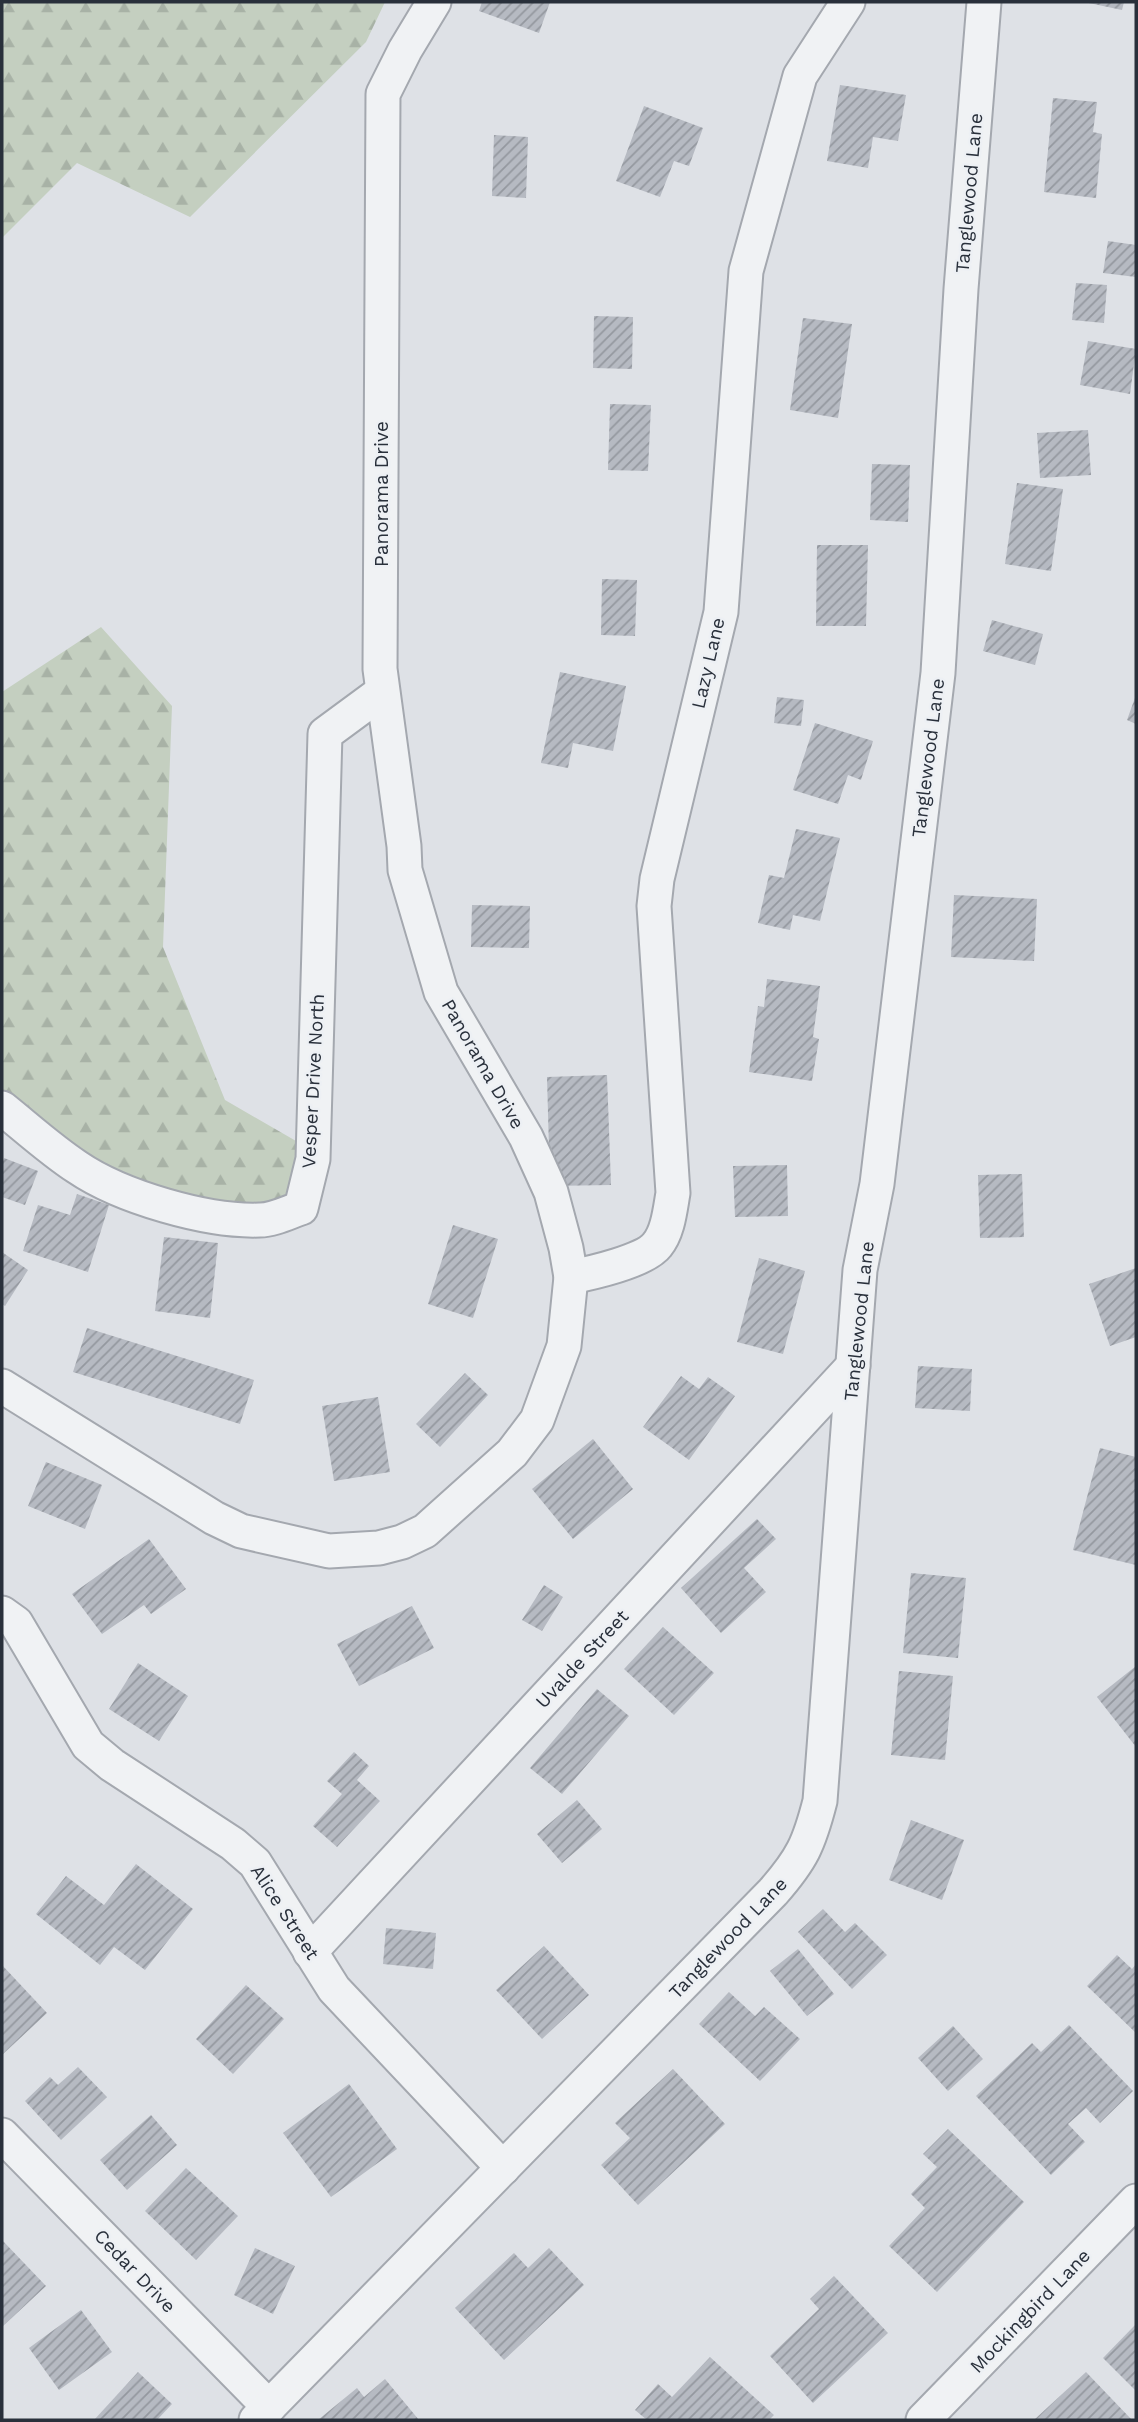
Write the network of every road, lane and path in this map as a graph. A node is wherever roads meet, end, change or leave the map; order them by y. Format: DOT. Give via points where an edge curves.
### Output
graph roads {
  1 [pos="435,2"];
  2 [pos="848,2"];
  3 [pos="984,2"];
  4 [pos="382,692"];
  5 [pos="2,1108"];
  6 [pos="570,1277"];
  7 [pos="853,1366"];
  8 [pos="2,1386"];
  9 [pos="2,1613"];
  10 [pos="310,1952"];
  11 [pos="2,2135"];
  12 [pos="503,2168"];
  13 [pos="1136,2201"];
  14 [pos="263,2414"];
  15 [pos="923,2420"];
  1 -- 4 [label="street, Panorama Drive" via="383,94"];
  2 -- 6 [label="street, Lazy Lane" via="800,76 746,271 721,612 654,906 673,1193 657,1246 600,1272"];
  3 -- 7 [label="street, Tanglewood Lane" via="938,673 877,1184 860,1270"];
  4 -- 5 [label="street, Vesper Drive North" via="325,734 313,1159 301,1208 262,1220 206,1215 148,1201 77,1167"];
  4 -- 6 [label="street, Panorama Drive" via="405,870 441,992 526,1137 551,1192"];
  6 -- 8 [label="street, Panorama Drive" via="564,1346 537,1420 512,1453 425,1531 379,1548 329,1551 242,1531"];
  7 -- 10 [label="street, Uvalde Street"];
  7 -- 12 [label="street, Tanglewood Lane" via="820,1801 812,1835 796,1866 773,1892"];
  9 -- 10 [label="street, Alice Street" via="16,1623 88,1745 255,1863"];
  10 -- 12 [label="street, Alice Street" via="334,1989"];
  11 -- 14 [label="street, Cedar Drive"];
  12 -- 14 [label="street, Tanglewood Lane"];
  13 -- 15 [label="street, Mockingbird Lane"];
}
